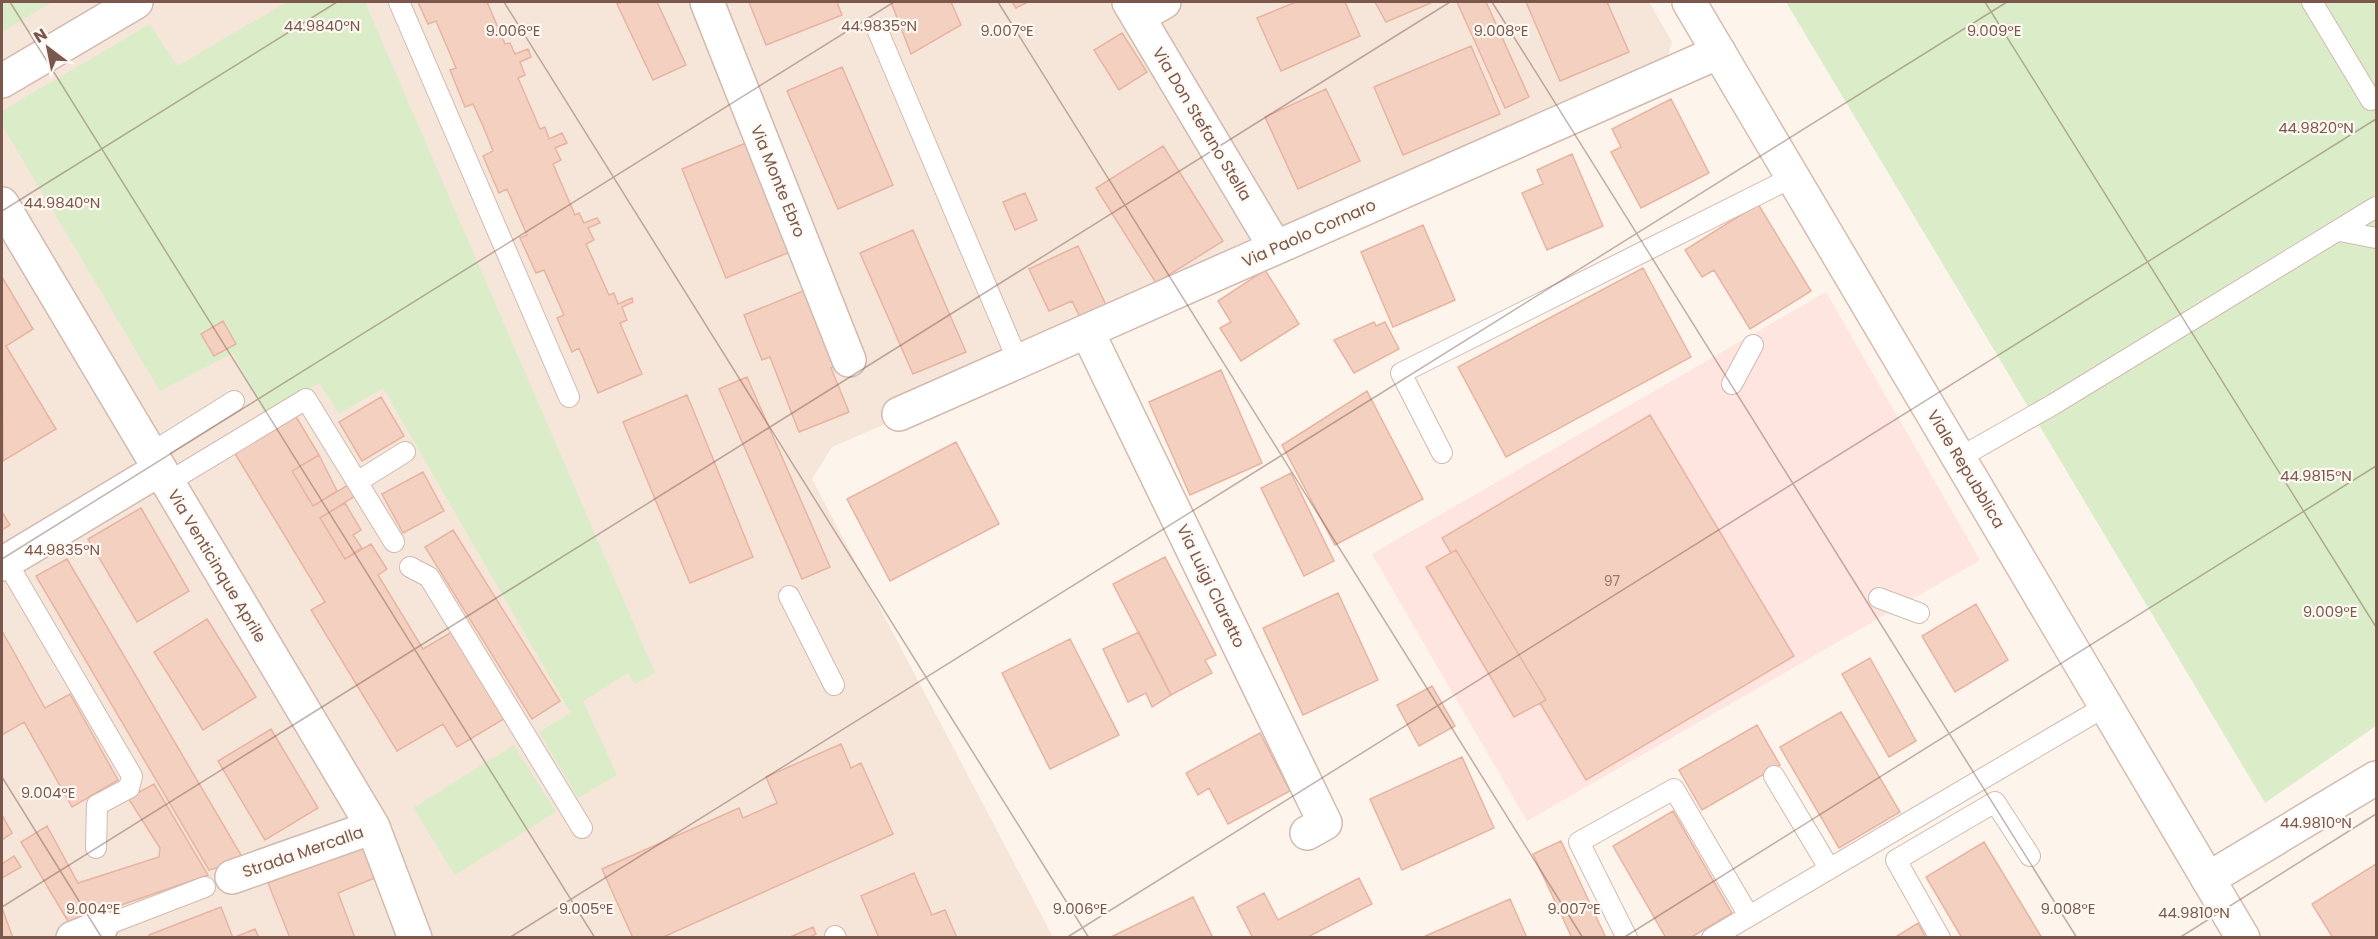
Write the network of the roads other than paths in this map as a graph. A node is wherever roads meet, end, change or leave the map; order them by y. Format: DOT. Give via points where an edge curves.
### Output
graph roads {
  1 [pos="136,2"];
  2 [pos="399,2"];
  3 [pos="707,2"];
  4 [pos="1689,2"];
  5 [pos="2312,2"];
  6 [pos="1144,7"];
  7 [pos="877,28"];
  8 [pos="1719,52"];
  9 [pos="2,81"];
  10 [pos="2371,100"];
  11 [pos="1793,177"];
  12 [pos="2,204"];
  13 [pos="2376,207"];
  14 [pos="2340,231"];
  15 [pos="2376,238"];
  16 [pos="1275,247"];
  17 [pos="1087,331"];
  18 [pos="1753,345"];
  19 [pos="849,360"];
  20 [pos="1018,360"];
  21 [pos="1732,384"];
  22 [pos="568,397"];
  23 [pos="234,401"];
  24 [pos="899,414"];
  25 [pos="405,452"];
  26 [pos="1442,453"];
  27 [pos="1959,458"];
  28 [pos="159,468"];
  29 [pos="357,482"];
  30 [pos="394,542"];
  31 [pos="4,562"];
  32 [pos="410,567"];
  33 [pos="789,596"];
  34 [pos="1879,598"];
  35 [pos="1919,613"];
  36 [pos="834,685"];
  37 [pos="2106,706"];
  38 [pos="1773,776"];
  39 [pos="2376,778"];
  40 [pos="373,827"];
  41 [pos="582,828"];
  42 [pos="1307,833"];
  43 [pos="96,848"];
  44 [pos="2030,856"];
  45 [pos="1829,868"];
  46 [pos="2208,879"];
  47 [pos="219,882"];
  48 [pos="1749,916"];
  49 [pos="87,932"];
  50 [pos="415,938"];
  51 [pos="1627,938"];
  52 [pos="1712,938"];
  53 [pos="1940,938"];
  54 [pos="2243,938"];
  1 -- 9 [label="street"];
  2 -- 22 [label="lane"];
  3 -- 19 [label="street, Via Monte Ebro"];
  4 -- 8 [label="street, Viale Repubblica"];
  5 -- 10 [label="lane"];
  6 -- 16 [label="street, Via Don Stefano Stella"];
  7 -- 20 [label="lane"];
  8 -- 11 [label="street, Viale Repubblica"];
  8 -- 16 [label="street, Via Paolo Cornaro"];
  11 -- 26 [label="lane" via="1401,373"];
  11 -- 27 [label="street, Viale Repubblica"];
  12 -- 28 [label="street, Via Venticinque Aprile"];
  13 -- 14 [label="lane"];
  14 -- 15 [label="lane"];
  14 -- 27 [label="lane" via="2054,405"];
  16 -- 17 [label="street, Via Paolo Cornaro"];
  17 -- 20 [label="street, Via Paolo Cornaro"];
  17 -- 42 [label="street, Via Luigi Claretto" via="1325,823"];
  18 -- 21 [label="lane"];
  20 -- 24 [label="street, Via Paolo Cornaro"];
  23 -- 28 [label="lane"];
  25 -- 29 [label="lane"];
  27 -- 37 [label="street, Viale Repubblica"];
  28 -- 29 [label="lane" via="306,399"];
  28 -- 31 [label="street"];
  28 -- 40 [label="street, Via Venticinque Aprile"];
  29 -- 30 [label="lane"];
  31 -- 43 [label="lane" via="132,776 129,788 97,805"];
  32 -- 41 [label="lane" via="429,577"];
  33 -- 36 [label="lane"];
  34 -- 35 [label="lane"];
  37 -- 45 [label="lane"];
  37 -- 46 [label="street, Viale Repubblica"];
  38 -- 45 [label="lane"];
  39 -- 46 [label="street"];
  40 -- 47 [label="street, Strada Mercalla"];
  40 -- 50 [label="street, Via Venticinque Aprile"];
  44 -- 53 [label="lane" via="1995,802 1896,860"];
  45 -- 48 [label="lane"];
  46 -- 54 [label="street, Viale Repubblica"];
  47 -- 49 [label="lane, Strada Mercalla"];
  48 -- 51 [label="lane" via="1674,789 1579,842"];
  48 -- 52 [label="lane"];
}
